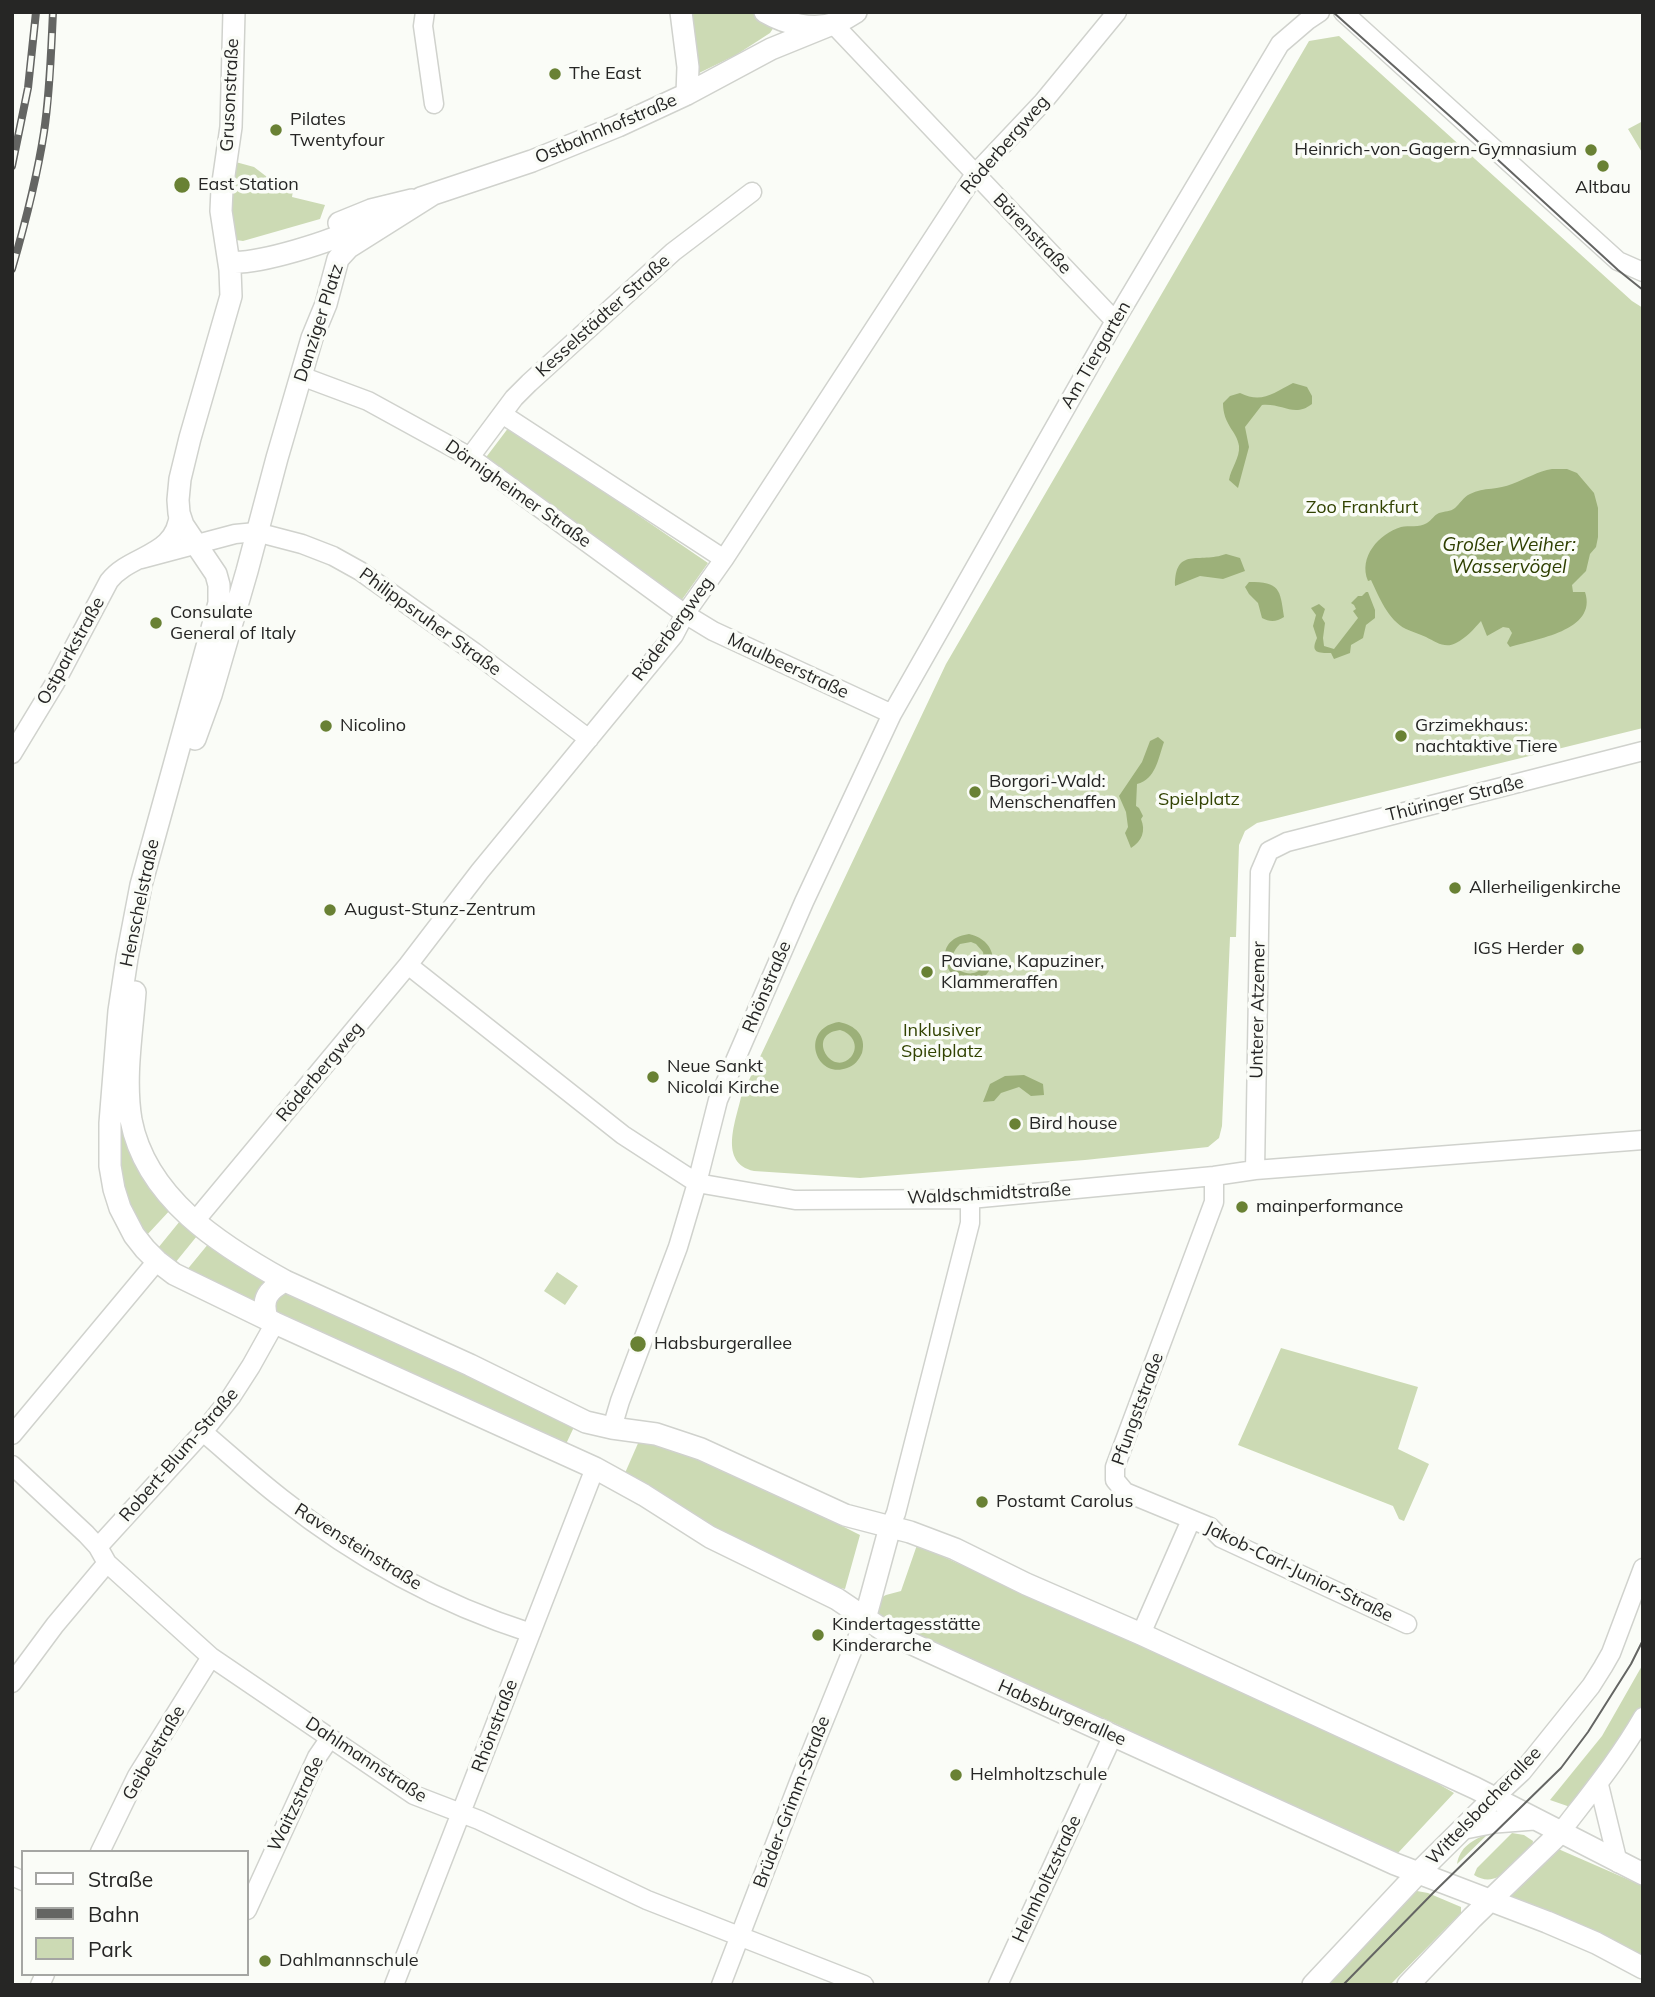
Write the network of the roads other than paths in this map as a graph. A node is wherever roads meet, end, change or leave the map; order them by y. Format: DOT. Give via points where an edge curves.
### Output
graph roads {
  1 [pos="234,12"];
  2 [pos="425,12"];
  3 [pos="681,12"];
  4 [pos="765,12"];
  5 [pos="856,12"];
  6 [pos="1117,12"];
  7 [pos="1320,12"];
  8 [pos="1346,14"];
  9 [pos="833,18"];
  10 [pos="804,19"];
  11 [pos="771,50"];
  12 [pos="687,94"];
  13 [pos="434,104"];
  14 [pos="975,174"];
  15 [pos="752,192"];
  16 [pos="424,197"];
  17 [pos="229,262"];
  18 [pos="1643,272"];
  19 [pos="1115,321"];
  20 [pos="302,376"];
  21 [pos="502,414"];
  22 [pos="470,457"];
  23 [pos="178,513"];
  24 [pos="258,524"];
  25 [pos="197,545"];
  26 [pos="141,559"];
  27 [pos="724,559"];
  28 [pos="685,614"];
  29 [pos="892,714"];
  30 [pos="589,739"];
  31 [pos="1643,751"];
  32 [pos="12,754"];
  33 [pos="1269,851"];
  34 [pos="408,965"];
  35 [pos="1643,1140"];
  36 [pos="1255,1170"];
  37 [pos="1214,1176"];
  38 [pos="697,1184"];
  39 [pos="970,1199"];
  40 [pos="195,1222"];
  41 [pos="157,1261"];
  42 [pos="285,1281"];
  43 [pos="271,1320"];
  44 [pos="612,1428"];
  45 [pos="203,1432"];
  46 [pos="12,1435"];
  47 [pos="12,1465"];
  48 [pos="595,1468"];
  49 [pos="1191,1520"];
  50 [pos="890,1527"];
  51 [pos="98,1547"];
  52 [pos="107,1563"];
  53 [pos="1643,1568"];
  54 [pos="872,1589"];
  55 [pos="837,1599"];
  56 [pos="864,1619"];
  57 [pos="1407,1624"];
  58 [pos="531,1633"];
  59 [pos="1141,1634"];
  60 [pos="212,1657"];
  61 [pos="12,1682"];
  62 [pos="1643,1717"];
  63 [pos="1113,1735"];
  64 [pos="330,1738"];
  65 [pos="1599,1785"];
  66 [pos="1494,1798"];
  67 [pos="460,1812"];
  68 [pos="1534,1819"];
  69 [pos="1465,1828"];
  70 [pos="1560,1833"];
  71 [pos="1447,1844"];
  72 [pos="101,1850"];
  73 [pos="1618,1863"];
  74 [pos="1418,1873"];
  75 [pos="1643,1874"];
  76 [pos="1458,1888"];
  77 [pos="1490,1900"];
  78 [pos="248,1908"];
  79 [pos="739,1936"];
  80 [pos="1643,1968"];
  81 [pos="394,1985"];
  82 [pos="721,1985"];
  83 [pos="864,1985"];
  84 [pos="998,1985"];
  85 [pos="1314,1985"];
  86 [pos="1408,1985"];
  1 -- 17 [label="main road, Grusonstraße" via="232,127 221,205"];
  2 -- 13 [label="street"];
  3 -- 12 [label="main road"];
  4 -- 10 [label="main road" via="782,20"];
  5 -- 9 [label="main road, Ostbahnhofstraße"];
  6 -- 14 [label="street, Röderbergweg" via="1043,102"];
  7 -- 19 [label="street, Am Tiergarten" via="1280,44"];
  8 -- 18 [label="street" via="1618,261"];
  9 -- 10 [label="main road"];
  9 -- 11 [label="main road, Ostbahnhofstraße"];
  9 -- 14 [label="street, Bärenstraße"];
  10 -- 11 [label="main road, Ostbahnhofstraße"];
  11 -- 12 [label="main road, Ostbahnhofstraße"];
  12 -- 16 [label="main road, Ostbahnhofstraße" via="560,150"];
  14 -- 19 [label="street, Bärenstraße"];
  14 -- 27 [label="street, Röderbergweg"];
  15 -- 21 [label="street, Kesselstädter Straße" via="673,251 529,383"];
  16 -- 17 [label="main road" via="261,245"];
  16 -- 20 [label="main road, Danziger Platz" via="342,253"];
  17 -- 23 [label="main road" via="228,308 182,467"];
  19 -- 29 [label="street, Am Tiergarten"];
  20 -- 22 [label="street, Dörnigheimer Straße" via="368,401"];
  20 -- 24 [label="main road, Danziger Platz"];
  21 -- 22 [label="street, Kesselstädter Straße"];
  21 -- 27 [label="street"];
  22 -- 28 [label="street, Dörnigheimer Straße"];
  23 -- 25 [label="main road"];
  23 -- 26 [label="street, Ostparkstraße" via="170,539"];
  24 -- 25 [label="street"];
  24 -- 30 [label="street, Philippsruher Straße" via="360,571"];
  24 -- 40 [label="main road, Henschelstraße" via="167,834 135,990 129,1087 137,1144 157,1182"];
  25 -- 26 [label="street, Ostparkstraße"];
  25 -- 41 [label="main road, Henschelstraße" via="216,574 219,603 141,885 119,1011 110,1123 110,1166 120,1208 134,1235"];
  26 -- 32 [label="street, Ostparkstraße" via="109,581"];
  27 -- 28 [label="street, Röderbergweg"];
  28 -- 29 [label="street, Maulbeerstraße"];
  28 -- 30 [label="street, Röderbergweg" via="674,635"];
  29 -- 38 [label="street, Rhönstraße" via="718,1100"];
  30 -- 34 [label="street, Röderbergweg"];
  31 -- 33 [label="street, Thüringer Straße" via="1287,842"];
  33 -- 36 [label="street, Unterer Atzemer" via="1261,872"];
  34 -- 38 [label="street, Waldschmidtstraße" via="623,1135"];
  34 -- 40 [label="street, Röderbergweg"];
  35 -- 36 [label="street, Waldschmidtstraße"];
  36 -- 37 [label="street, Waldschmidtstraße"];
  37 -- 39 [label="street, Waldschmidtstraße"];
  37 -- 49 [label="street, Pfungststraße" via="1214,1202 1115,1467 1115,1480 1125,1492"];
  38 -- 39 [label="street, Waldschmidtstraße" via="795,1200"];
  38 -- 44 [label="street, Rhönstraße"];
  39 -- 50 [label="street" via="970,1223"];
  40 -- 42 [label="main road"];
  41 -- 43 [label="main road, Habsburgerallee" via="174,1274"];
  41 -- 46 [label="street"];
  42 -- 43 [label="main road" via="265,1300"];
  42 -- 44 [label="main road" via="586,1422"];
  43 -- 45 [label="street, Robert-Blum-Straße" via="242,1381"];
  43 -- 48 [label="main road, Habsburgerallee"];
  44 -- 50 [label="main road" via="656,1434 689,1445 845,1515"];
  45 -- 51 [label="street, Robert-Blum-Straße"];
  45 -- 58 [label="street, Ravensteinstraße" via="280,1498 346,1544 444,1599"];
  47 -- 51 [label="street, Dahlmannstraße"];
  48 -- 55 [label="main road, Habsburgerallee" via="710,1537"];
  48 -- 58 [label="street, Rhönstraße"];
  49 -- 57 [label="street, Jakob-Carl-Junior-Straße"];
  49 -- 59 [label="street"];
  50 -- 54 [label="main road"];
  50 -- 59 [label="main road" via="955,1549"];
  51 -- 52 [label="street, Dahlmannstraße"];
  52 -- 60 [label="street, Dahlmannstraße"];
  52 -- 61 [label="street"];
  53 -- 66 [label="street, Wittelsbacherallee" via="1604,1667 1522,1772"];
  54 -- 55 [label="main road" via="855,1601"];
  54 -- 56 [label="main road"];
  55 -- 56 [label="main road, Habsburgerallee"];
  56 -- 63 [label="main road, Habsburgerallee"];
  56 -- 79 [label="street, Brüder-Grimm-Straße"];
  58 -- 67 [label="street, Rhönstraße"];
  59 -- 66 [label="main road"];
  60 -- 64 [label="street, Dahlmannstraße"];
  60 -- 72 [label="street, Geibelstraße" via="137,1776"];
  62 -- 65 [label="street"];
  63 -- 74 [label="main road, Habsburgerallee"];
  63 -- 84 [label="street, Helmholtzstraße"];
  64 -- 67 [label="street, Dahlmannstraße" via="414,1794"];
  64 -- 78 [label="street, Waitzstraße"];
  65 -- 70 [label="street"];
  65 -- 73 [label="street"];
  66 -- 68 [label="main road"];
  66 -- 69 [label="main road, Wittelsbacherallee"];
  67 -- 79 [label="street, Dahlmannstraße" via="647,1900"];
  67 -- 81 [label="street, Rhönstraße"];
  68 -- 69 [label="main road"];
  68 -- 70 [label="main road"];
  69 -- 71 [label="main road, Wittelsbacherallee"];
  70 -- 73 [label="main road"];
  70 -- 77 [label="main road"];
  71 -- 74 [label="main road, Wittelsbacherallee"];
  71 -- 76 [label="main road" via="1450,1872"];
  73 -- 75 [label="main road"];
  74 -- 76 [label="main road, Habsburgerallee"];
  74 -- 85 [label="main road, Wittelsbacherallee"];
  76 -- 77 [label="main road, Habsburgerallee"];
  77 -- 80 [label="main road, Habsburgerallee" via="1596,1943"];
  77 -- 86 [label="main road"];
  79 -- 82 [label="street, Brüder-Grimm-Straße"];
  79 -- 83 [label="street, Dahlmannstraße"];
}
